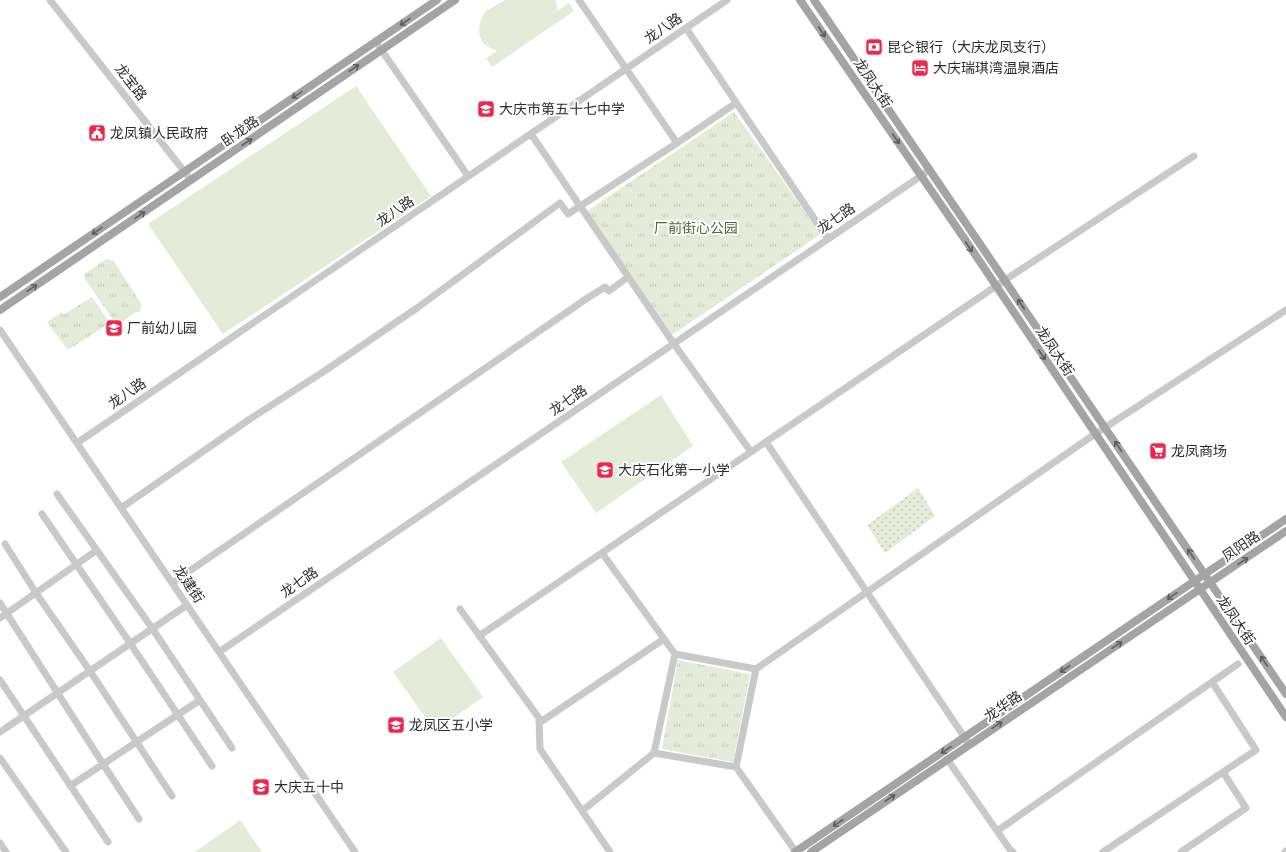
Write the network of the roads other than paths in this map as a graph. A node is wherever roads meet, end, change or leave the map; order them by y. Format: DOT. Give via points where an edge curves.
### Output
graph roads {
  1 [pos="50,0"];
  2 [pos="437,0"];
  3 [pos="455,0"];
  4 [pos="579,0"];
  5 [pos="727,0"];
  6 [pos="800,0"];
  7 [pos="814,0"];
  8 [pos="686,28"];
  9 [pos="376,42"];
  10 [pos="381,50"];
  11 [pos="626,69"];
  12 [pos="736,103"];
  13 [pos="531,134"];
  14 [pos="677,143"];
  15 [pos="1194,156"];
  16 [pos="930,169"];
  17 [pos="184,172"];
  18 [pos="468,176"];
  19 [pos="921,176"];
  20 [pos="191,180"];
  21 [pos="580,206"];
  22 [pos="828,239"];
  23 [pos="628,276"];
  24 [pos="1005,280"];
  25 [pos="996,287"];
  26 [pos="0,297"];
  27 [pos="0,310"];
  28 [pos="1286,310"];
  29 [pos="0,330"];
  30 [pos="674,344"];
  31 [pos="1105,428"];
  32 [pos="1095,434"];
  33 [pos="766,442"];
  34 [pos="77,443"];
  35 [pos="751,452"];
  36 [pos="57,494"];
  37 [pos="121,508"];
  38 [pos="42,514"];
  39 [pos="1286,519"];
  40 [pos="1286,531"];
  41 [pos="5,544"];
  42 [pos="97,550"];
  43 [pos="602,553"];
  44 [pos="76,565"];
  45 [pos="1205,574"];
  46 [pos="1194,581"];
  47 [pos="1210,582"];
  48 [pos="172,583"];
  49 [pos="1199,590"];
  50 [pos="867,592"];
  51 [pos="36,593"];
  52 [pos="0,603"];
  53 [pos="187,605"];
  54 [pos="460,609"];
  55 [pos="7,613"];
  56 [pos="0,618"];
  57 [pos="152,628"];
  58 [pos="479,636"];
  59 [pos="664,639"];
  60 [pos="130,644"];
  61 [pos="219,652"];
  62 [pos="674,654"];
  63 [pos="1238,664"];
  64 [pos="756,669"];
  65 [pos="90,670"];
  66 [pos="0,680"];
  67 [pos="1212,682"];
  68 [pos="58,692"];
  69 [pos="1286,694"];
  70 [pos="200,700"];
  71 [pos="24,715"];
  72 [pos="177,715"];
  73 [pos="1286,717"];
  74 [pos="539,724"];
  75 [pos="0,732"];
  76 [pos="967,740"];
  77 [pos="137,742"];
  78 [pos="232,748"];
  79 [pos="654,753"];
  80 [pos="0,758"];
  81 [pos="947,759"];
  82 [pos="103,764"];
  83 [pos="212,766"];
  84 [pos="736,767"];
  85 [pos="1223,772"];
  86 [pos="70,786"];
  87 [pos="172,796"];
  88 [pos="582,811"];
  89 [pos="139,819"];
  90 [pos="997,831"];
  91 [pos="108,842"];
  92 [pos="0,843"];
  93 [pos="6,852"];
  94 [pos="66,852"];
  95 [pos="355,852"];
  96 [pos="610,852"];
  97 [pos="795,852"];
  98 [pos="811,852"];
  99 [pos="1013,852"];
  100 [pos="1103,852"];
  101 [pos="1181,852"];
  1 -- 17 [label="street, 龙宝路"];
  2 -- 9 [label="main road, 卧龙路, one-way"];
  3 -- 10 [label="main road, 卧龙路"];
  4 -- 11 [label="street"];
  5 -- 8 [label="street, 龙八路"];
  6 -- 19 [label="main road, 龙凤大街, one-way"];
  7 -- 16 [label="main road, 龙凤大街"];
  8 -- 11 [label="street, 龙八路"];
  8 -- 12 [label="street"];
  9 -- 10 [label="street"];
  9 -- 17 [label="main road, 卧龙路, one-way"];
  10 -- 18 [label="street"];
  20 -- 10 [label="main road, 卧龙路, one-way"];
  11 -- 13 [label="street, 龙八路"];
  11 -- 14 [label="street"];
  12 -- 14 [label="street"];
  12 -- 22 [label="street"];
  13 -- 18 [label="street, 龙八路"];
  13 -- 21 [label="street"];
  14 -- 21 [label="street"];
  15 -- 24 [label="street"];
  16 -- 19 [label="street, 龙七路"];
  16 -- 24 [label="main road, 龙凤大街"];
  17 -- 20 [label="street, 龙宝路"];
  17 -- 26 [label="main road, 卧龙路, one-way"];
  18 -- 34 [label="street, 龙八路"];
  19 -- 22 [label="street, 龙七路"];
  19 -- 25 [label="main road, 龙凤大街, one-way"];
  27 -- 20 [label="main road, 卧龙路, one-way"];
  21 -- 23 [label="street"];
  21 -- 37 [label="street" via="568,214 560,203 417,308"];
  22 -- 30 [label="street, 龙七路"];
  23 -- 30 [label="street"];
  23 -- 48 [label="street" via="609,291 604,288 589,298"];
  24 -- 25 [label="street"];
  31 -- 24 [label="main road, 龙凤大街, one-way"];
  25 -- 32 [label="main road, 龙凤大街, one-way"];
  25 -- 33 [label="street"];
  28 -- 31 [label="street"];
  29 -- 34 [label="street, 龙建街"];
  30 -- 35 [label="street"];
  30 -- 61 [label="street, 龙七路"];
  31 -- 32 [label="street"];
  45 -- 31 [label="main road, 龙凤大街, one-way"];
  32 -- 46 [label="main road, 龙凤大街"];
  32 -- 50 [label="street"];
  33 -- 35 [label="street"];
  33 -- 50 [label="street"];
  34 -- 37 [label="street, 龙建街"];
  35 -- 43 [label="street"];
  36 -- 42 [label="street"];
  37 -- 48 [label="street, 龙建街"];
  38 -- 44 [label="street"];
  39 -- 45 [label="main road"];
  47 -- 40 [label="main road, 凤阳路, one-way"];
  41 -- 51 [label="street"];
  42 -- 44 [label="street"];
  42 -- 57 [label="street"];
  43 -- 58 [label="street"];
  43 -- 59 [label="street"];
  44 -- 51 [label="street"];
  44 -- 60 [label="street"];
  45 -- 46 [label="main road"];
  45 -- 47 [label="main road, 龙凤大街"];
  46 -- 49 [label="main road, 龙凤大街"];
  46 -- 76 [label="main road, one-way"];
  47 -- 49 [label="main road, 龙华路"];
  69 -- 47 [label="main road, 龙凤大街, one-way"];
  48 -- 53 [label="street, 龙建街"];
  49 -- 73 [label="main road, 龙凤大街"];
  76 -- 49 [label="main road, 龙华路, one-way"];
  50 -- 64 [label="street"];
  50 -- 76 [label="street"];
  51 -- 55 [label="street"];
  51 -- 65 [label="street"];
  52 -- 55 [label="street"];
  53 -- 57 [label="street"];
  53 -- 61 [label="street, 龙建街"];
  54 -- 58 [label="street"];
  55 -- 56 [label="street"];
  55 -- 68 [label="street"];
  57 -- 60 [label="street"];
  57 -- 70 [label="street"];
  58 -- 74 [label="street" via="539,718"];
  59 -- 62 [label="street"];
  59 -- 74 [label="street"];
  60 -- 65 [label="street"];
  60 -- 72 [label="street"];
  61 -- 95 [label="street, 龙建街"];
  62 -- 64 [label="street"];
  62 -- 79 [label="street"];
  63 -- 67 [label="street"];
  64 -- 84 [label="street"];
  65 -- 68 [label="street"];
  65 -- 77 [label="street"];
  66 -- 71 [label="street"];
  67 -- 85 [label="street" via="1256,750"];
  67 -- 90 [label="street"];
  68 -- 71 [label="street"];
  68 -- 82 [label="street"];
  70 -- 72 [label="street"];
  70 -- 78 [label="street"];
  71 -- 75 [label="street"];
  71 -- 86 [label="street"];
  72 -- 77 [label="street"];
  72 -- 83 [label="street"];
  74 -- 88 [label="street" via="540,749"];
  76 -- 81 [label="main road, 龙华路"];
  76 -- 97 [label="main road, one-way"];
  77 -- 82 [label="street"];
  77 -- 87 [label="street"];
  79 -- 84 [label="street"];
  79 -- 88 [label="street"];
  80 -- 94 [label="street"];
  81 -- 90 [label="street"];
  98 -- 81 [label="main road, 龙华路, one-way"];
  82 -- 86 [label="street"];
  82 -- 89 [label="street"];
  84 -- 97 [label="street"];
  85 -- 100 [label="street"];
  85 -- 101 [label="street" via="1246,808"];
  86 -- 91 [label="street"];
  88 -- 96 [label="street"];
  90 -- 99 [label="street"];
  92 -- 93 [label="street"];
}
